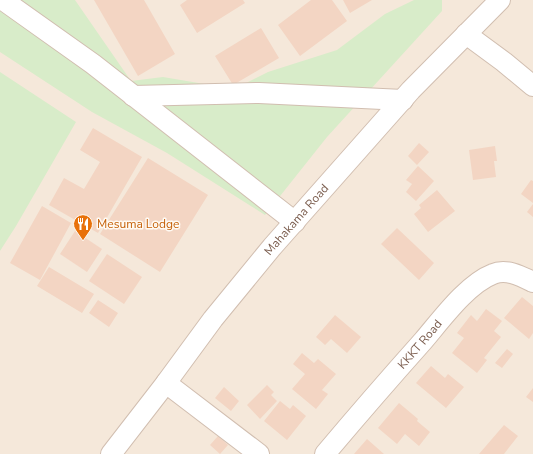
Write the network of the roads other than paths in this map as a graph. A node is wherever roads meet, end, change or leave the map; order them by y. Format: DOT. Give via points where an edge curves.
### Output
graph roads {
  1 [pos="3,0"];
  2 [pos="500,0"];
  3 [pos="466,34"];
  4 [pos="533,86"];
  5 [pos="133,96"];
  6 [pos="403,100"];
  7 [pos="295,222"];
  8 [pos="533,282"];
  9 [pos="166,383"];
  10 [pos="111,454"];
  11 [pos="259,454"];
  12 [pos="325,454"];
  1 -- 5 [label="street"];
  2 -- 3 [label="street, Mahakama Road"];
  3 -- 4 [label="street"];
  3 -- 6 [label="street, Mahakama Road"];
  5 -- 6 [label="street" via="259,93"];
  5 -- 7 [label="street"];
  6 -- 7 [label="street, Mahakama Road"];
  7 -- 9 [label="street, Mahakama Road" via="213,319"];
  8 -- 12 [label="street, KKKT Road" via="520,275 505,272 494,273 481,280 460,298"];
  9 -- 10 [label="street, Mahakama Road"];
  9 -- 11 [label="street"];
}
